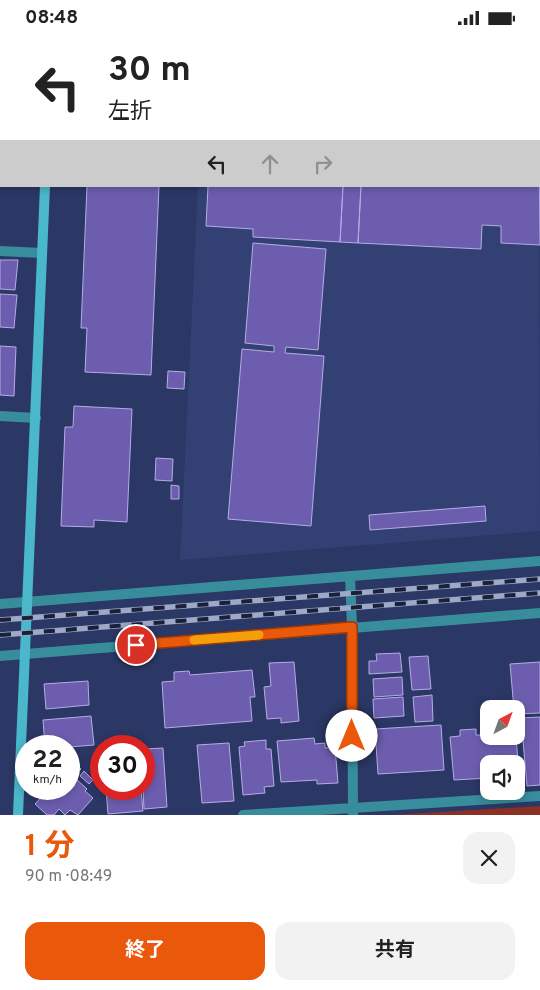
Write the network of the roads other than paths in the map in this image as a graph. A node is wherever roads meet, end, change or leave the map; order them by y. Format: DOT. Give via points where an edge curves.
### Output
graph roads {
  1 [pos="45,187"];
  2 [pos="0,251"];
  3 [pos="42,253"];
  4 [pos="0,416"];
  5 [pos="36,418"];
  6 [pos="540,561"];
  7 [pos="350,576"];
  8 [pos="28,602"];
  9 [pos="0,604"];
  10 [pos="540,613"];
  11 [pos="352,627"];
  12 [pos="25,654"];
  13 [pos="0,656"];
  14 [pos="540,797"];
  15 [pos="353,811"];
  16 [pos="18,815"];
  17 [pos="243,815"];
  1 -- 3 [label="street"];
  2 -- 3 [label="street"];
  3 -- 5 [label="street"];
  4 -- 5 [label="street"];
  5 -- 8 [label="street"];
  6 -- 7 [label="street"];
  7 -- 8 [label="street"];
  7 -- 11 [label="street"];
  8 -- 9 [label="street"];
  8 -- 12 [label="street"];
  10 -- 11 [label="street"];
  11 -- 12 [label="street"];
  11 -- 15 [label="street"];
  12 -- 13 [label="street"];
  12 -- 16 [label="street"];
  14 -- 15 [label="street"];
  15 -- 17 [label="street"];
}
